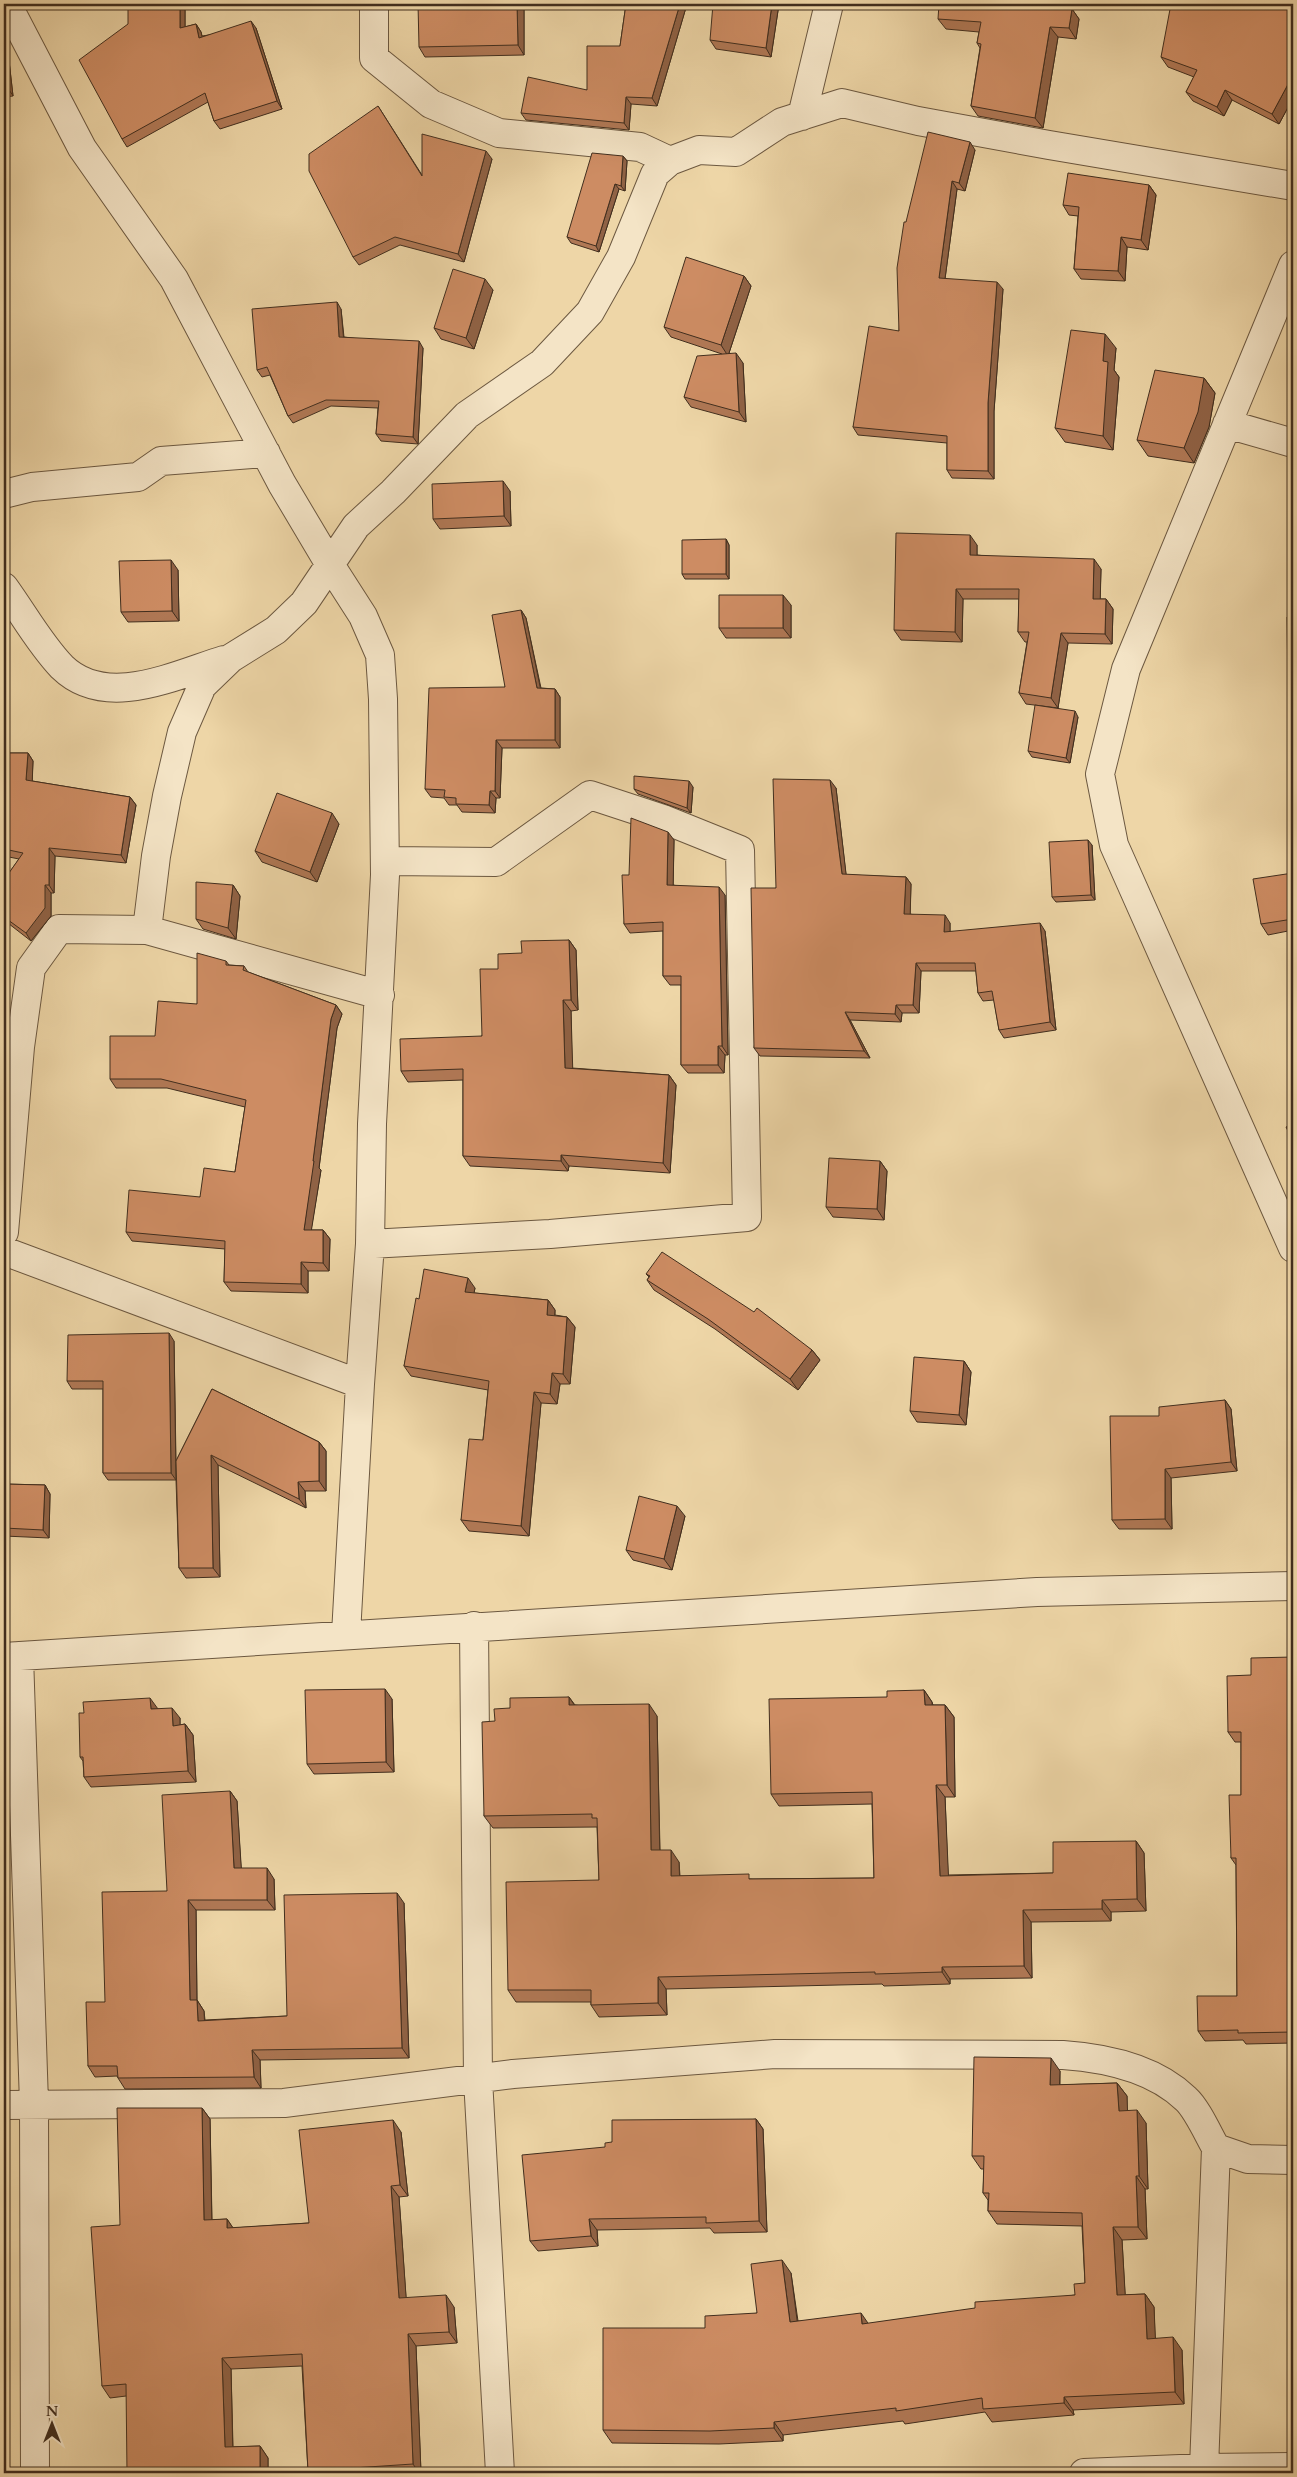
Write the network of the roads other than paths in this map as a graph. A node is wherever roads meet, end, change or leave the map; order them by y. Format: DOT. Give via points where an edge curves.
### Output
graph roads {
  1 [pos="7,4"];
  2 [pos="374,4"];
  3 [pos="829,4"];
  4 [pos="802,116"];
  5 [pos="670,160"];
  6 [pos="1293,186"];
  7 [pos="1293,265"];
  8 [pos="1227,424"];
  9 [pos="1293,443"];
  10 [pos="266,453"];
  11 [pos="4,494"];
  12 [pos="329,563"];
  13 [pos="4,587"];
  14 [pos="231,658"];
  15 [pos="385,861"];
  16 [pos="147,930"];
  17 [pos="380,995"];
  18 [pos="4,1232"];
  19 [pos="370,1244"];
  20 [pos="1293,1248"];
  21 [pos="4,1251"];
  22 [pos="360,1384"];
  23 [pos="1293,1586"];
  24 [pos="474,1626"];
  25 [pos="346,1634"];
  26 [pos="11,1657"];
  27 [pos="478,2079"];
  28 [pos="34,2103"];
  29 [pos="4,2104"];
  30 [pos="1216,2148"];
  31 [pos="1293,2160"];
  32 [pos="1204,2468"];
  33 [pos="1293,2468"];
  34 [pos="35,2473"];
  35 [pos="500,2473"];
  36 [pos="1084,2473"];
  1 -- 10 [label="street" via="82,148 174,279"];
  2 -- 5 [label="street" via="374,58 431,104 499,133 640,148"];
  3 -- 4 [label="street"];
  4 -- 5 [label="street" via="782,122 736,152 699,150"];
  4 -- 6 [label="street" via="842,104 918,121"];
  5 -- 12 [label="street" via="655,174 621,257 590,312 542,363 467,415 356,526"];
  7 -- 8 [label="street"];
  8 -- 9 [label="street"];
  8 -- 20 [label="street" via="1126,669 1100,774 1114,845"];
  10 -- 11 [label="street" via="161,461 138,477 32,487"];
  10 -- 12 [label="street"];
  12 -- 14 [label="street" via="304,603 276,630"];
  12 -- 15 [label="street" via="363,616 380,655"];
  13 -- 14 [label="street" via="63,668 88,685 116,689 161,680"];
  14 -- 16 [label="street" via="202,686 182,732 156,856"];
  15 -- 17 [label="street"];
  15 -- 19 [label="street" via="496,862 590,795 663,819 740,850 747,1217 550,1234"];
  16 -- 17 [label="street"];
  16 -- 18 [label="street" via="59,929 31,968 20,1047"];
  17 -- 19 [label="street" via="372,1124"];
  19 -- 22 [label="street"];
  21 -- 22 [label="street"];
  22 -- 25 [label="street"];
  23 -- 24 [label="street" via="1037,1592"];
  24 -- 25 [label="street"];
  24 -- 27 [label="street"];
  25 -- 26 [label="street"];
  26 -- 28 [label="street"];
  27 -- 28 [label="street" via="284,2103"];
  27 -- 30 [label="street" via="775,2054 1062,2054 1096,2057 1131,2068 1170,2086 1188,2100"];
  27 -- 35 [label="street"];
  28 -- 29 [label="street"];
  28 -- 34 [label="street"];
  30 -- 31 [label="street" via="1248,2159"];
  30 -- 32 [label="street"];
  32 -- 33 [label="street"];
  32 -- 36 [label="street"];
}
